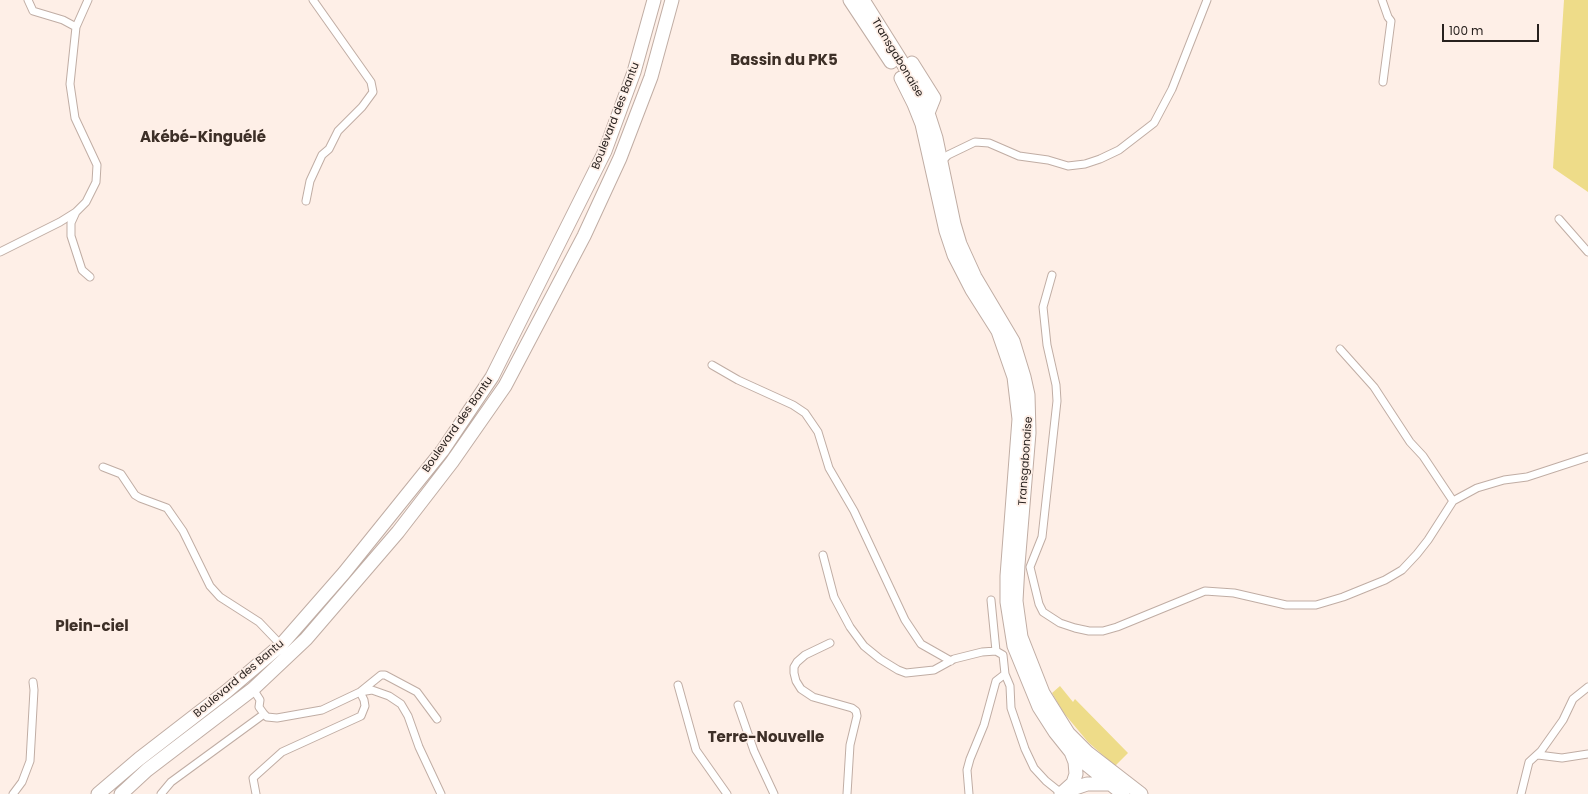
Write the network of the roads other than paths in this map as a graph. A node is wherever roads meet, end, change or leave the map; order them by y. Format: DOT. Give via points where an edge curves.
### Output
graph roads {
  1 [pos="28,0"];
  2 [pos="88,0"];
  3 [pos="313,0"];
  4 [pos="654,0"];
  5 [pos="672,0"];
  6 [pos="850,0"];
  7 [pos="863,0"];
  8 [pos="873,0"];
  9 [pos="1207,0"];
  10 [pos="1382,0"];
  11 [pos="76,27"];
  12 [pos="1383,82"];
  13 [pos="928,113"];
  14 [pos="941,162"];
  15 [pos="306,201"];
  16 [pos="76,212"];
  17 [pos="1560,219"];
  18 [pos="0,252"];
  19 [pos="1588,252"];
  20 [pos="1052,275"];
  21 [pos="90,276"];
  22 [pos="1340,349"];
  23 [pos="712,365"];
  24 [pos="1588,457"];
  25 [pos="103,467"];
  26 [pos="1453,501"];
  27 [pos="823,555"];
  28 [pos="1024,566"];
  29 [pos="991,600"];
  30 [pos="830,643"];
  31 [pos="281,645"];
  32 [pos="996,651"];
  33 [pos="951,661"];
  34 [pos="1005,674"];
  35 [pos="33,682"];
  36 [pos="678,685"];
  37 [pos="1588,687"];
  38 [pos="253,689"];
  39 [pos="360,692"];
  40 [pos="738,705"];
  41 [pos="264,714"];
  42 [pos="437,719"];
  43 [pos="1071,752"];
  44 [pos="1588,754"];
  45 [pos="1538,756"];
  46 [pos="1109,784"];
  47 [pos="1062,793"];
  48 [pos="14,794"];
  49 [pos="98,794"];
  50 [pos="121,794"];
  51 [pos="161,794"];
  52 [pos="256,794"];
  53 [pos="441,794"];
  54 [pos="727,794"];
  55 [pos="774,794"];
  56 [pos="847,794"];
  57 [pos="969,794"];
  58 [pos="1123,794"];
  59 [pos="1141,794"];
  60 [pos="1520,794"];
  1 -- 11 [label="street" via="33,11"];
  2 -- 11 [label="street"];
  3 -- 15 [label="street" via="371,82 373,92 338,131 322,155 310,181"];
  4 -- 31 [label="highway, Boulevard des Bantu" via="634,72 605,151 492,377 443,450 340,579"];
  5 -- 38 [label="highway, Boulevard des Bantu" via="652,77 620,158 584,236 504,386 452,462 398,532 306,639"];
  6 -- 43 [label="highway, Transgabonaise" via="890,59 914,104 922,124 946,231 954,255 998,331 1010,362 1018,396 1019,419 1007,576 1008,618 1014,646 1039,707"];
  7 -- 13 [label="highway, Transgabonaise" via="910,75"];
  8 -- 13 [label="highway" via="934,98"];
  9 -- 14 [label="street" via="1172,89 1154,123 1119,150 1085,164 1068,166 1019,156 989,143 975,142 948,155"];
  10 -- 12 [label="street" via="1391,20"];
  11 -- 16 [label="street" via="70,84 72,106 97,170 96,182 91,193"];
  13 -- 14 [label="highway, Transgabonaise"];
  14 -- 28 [label="highway, Transgabonaise" via="954,224 964,254 1014,341 1028,395"];
  16 -- 18 [label="street"];
  16 -- 21 [label="street" via="71,223 72,236 82,270"];
  17 -- 19 [label="street"];
  20 -- 28 [label="street" via="1043,306 1047,345 1056,385 1057,408 1042,537"];
  22 -- 26 [label="street" via="1374,387"];
  23 -- 33 [label="street" via="793,405 809,418 818,432 829,468 854,511 905,620 921,644"];
  24 -- 26 [label="street" via="1527,477 1504,480 1477,488"];
  25 -- 31 [label="street" via="121,474 135,495 167,508 183,531 210,586 220,597 259,622"];
  26 -- 28 [label="street" via="1421,550 1402,570 1354,593 1316,606 1286,605 1250,595 1205,591 1117,627 1089,631 1060,623 1043,612"];
  27 -- 33 [label="street" via="834,597 850,627 864,646 880,659 906,673 934,670"];
  28 -- 59 [label="highway, Transgabonaise" via="1016,601 1021,637 1043,693 1068,733 1088,753"];
  29 -- 32 [label="street"];
  30 -- 56 [label="street" via="805,655 797,662 794,673 801,689 813,696 856,711 850,746"];
  31 -- 49 [label="highway, Boulevard des Bantu" via="233,687 139,758"];
  32 -- 33 [label="street" via="971,653"];
  32 -- 34 [label="street" via="1003,655"];
  34 -- 47 [label="street" via="1010,686 1014,718 1034,768"];
  34 -- 57 [label="street" via="996,681 984,725 970,759 967,770"];
  35 -- 48 [label="street" via="30,761"];
  36 -- 54 [label="street" via="696,750"];
  37 -- 45 [label="street" via="1574,699"];
  38 -- 41 [label="street" via="260,700 259,708"];
  38 -- 50 [label="highway, Boulevard des Bantu" via="147,770"];
  39 -- 41 [label="street" via="322,710 296,716 277,718"];
  39 -- 42 [label="street" via="381,675 385,675 417,692"];
  39 -- 52 [label="street" via="364,700 361,716 282,752 253,778"];
  39 -- 53 [label="street" via="372,690 401,704"];
  40 -- 55 [label="street" via="754,751"];
  41 -- 51 [label="street" via="171,782"];
  43 -- 46 [label="highway, Transgabonaise"];
  43 -- 47 [label="highway" via="1076,774 1073,783"];
  44 -- 45 [label="street" via="1562,758"];
  45 -- 60 [label="street" via="1531,758 1529,762"];
  46 -- 47 [label="highway" via="1087,784"];
  46 -- 58 [label="highway, Transgabonaise"];
}
